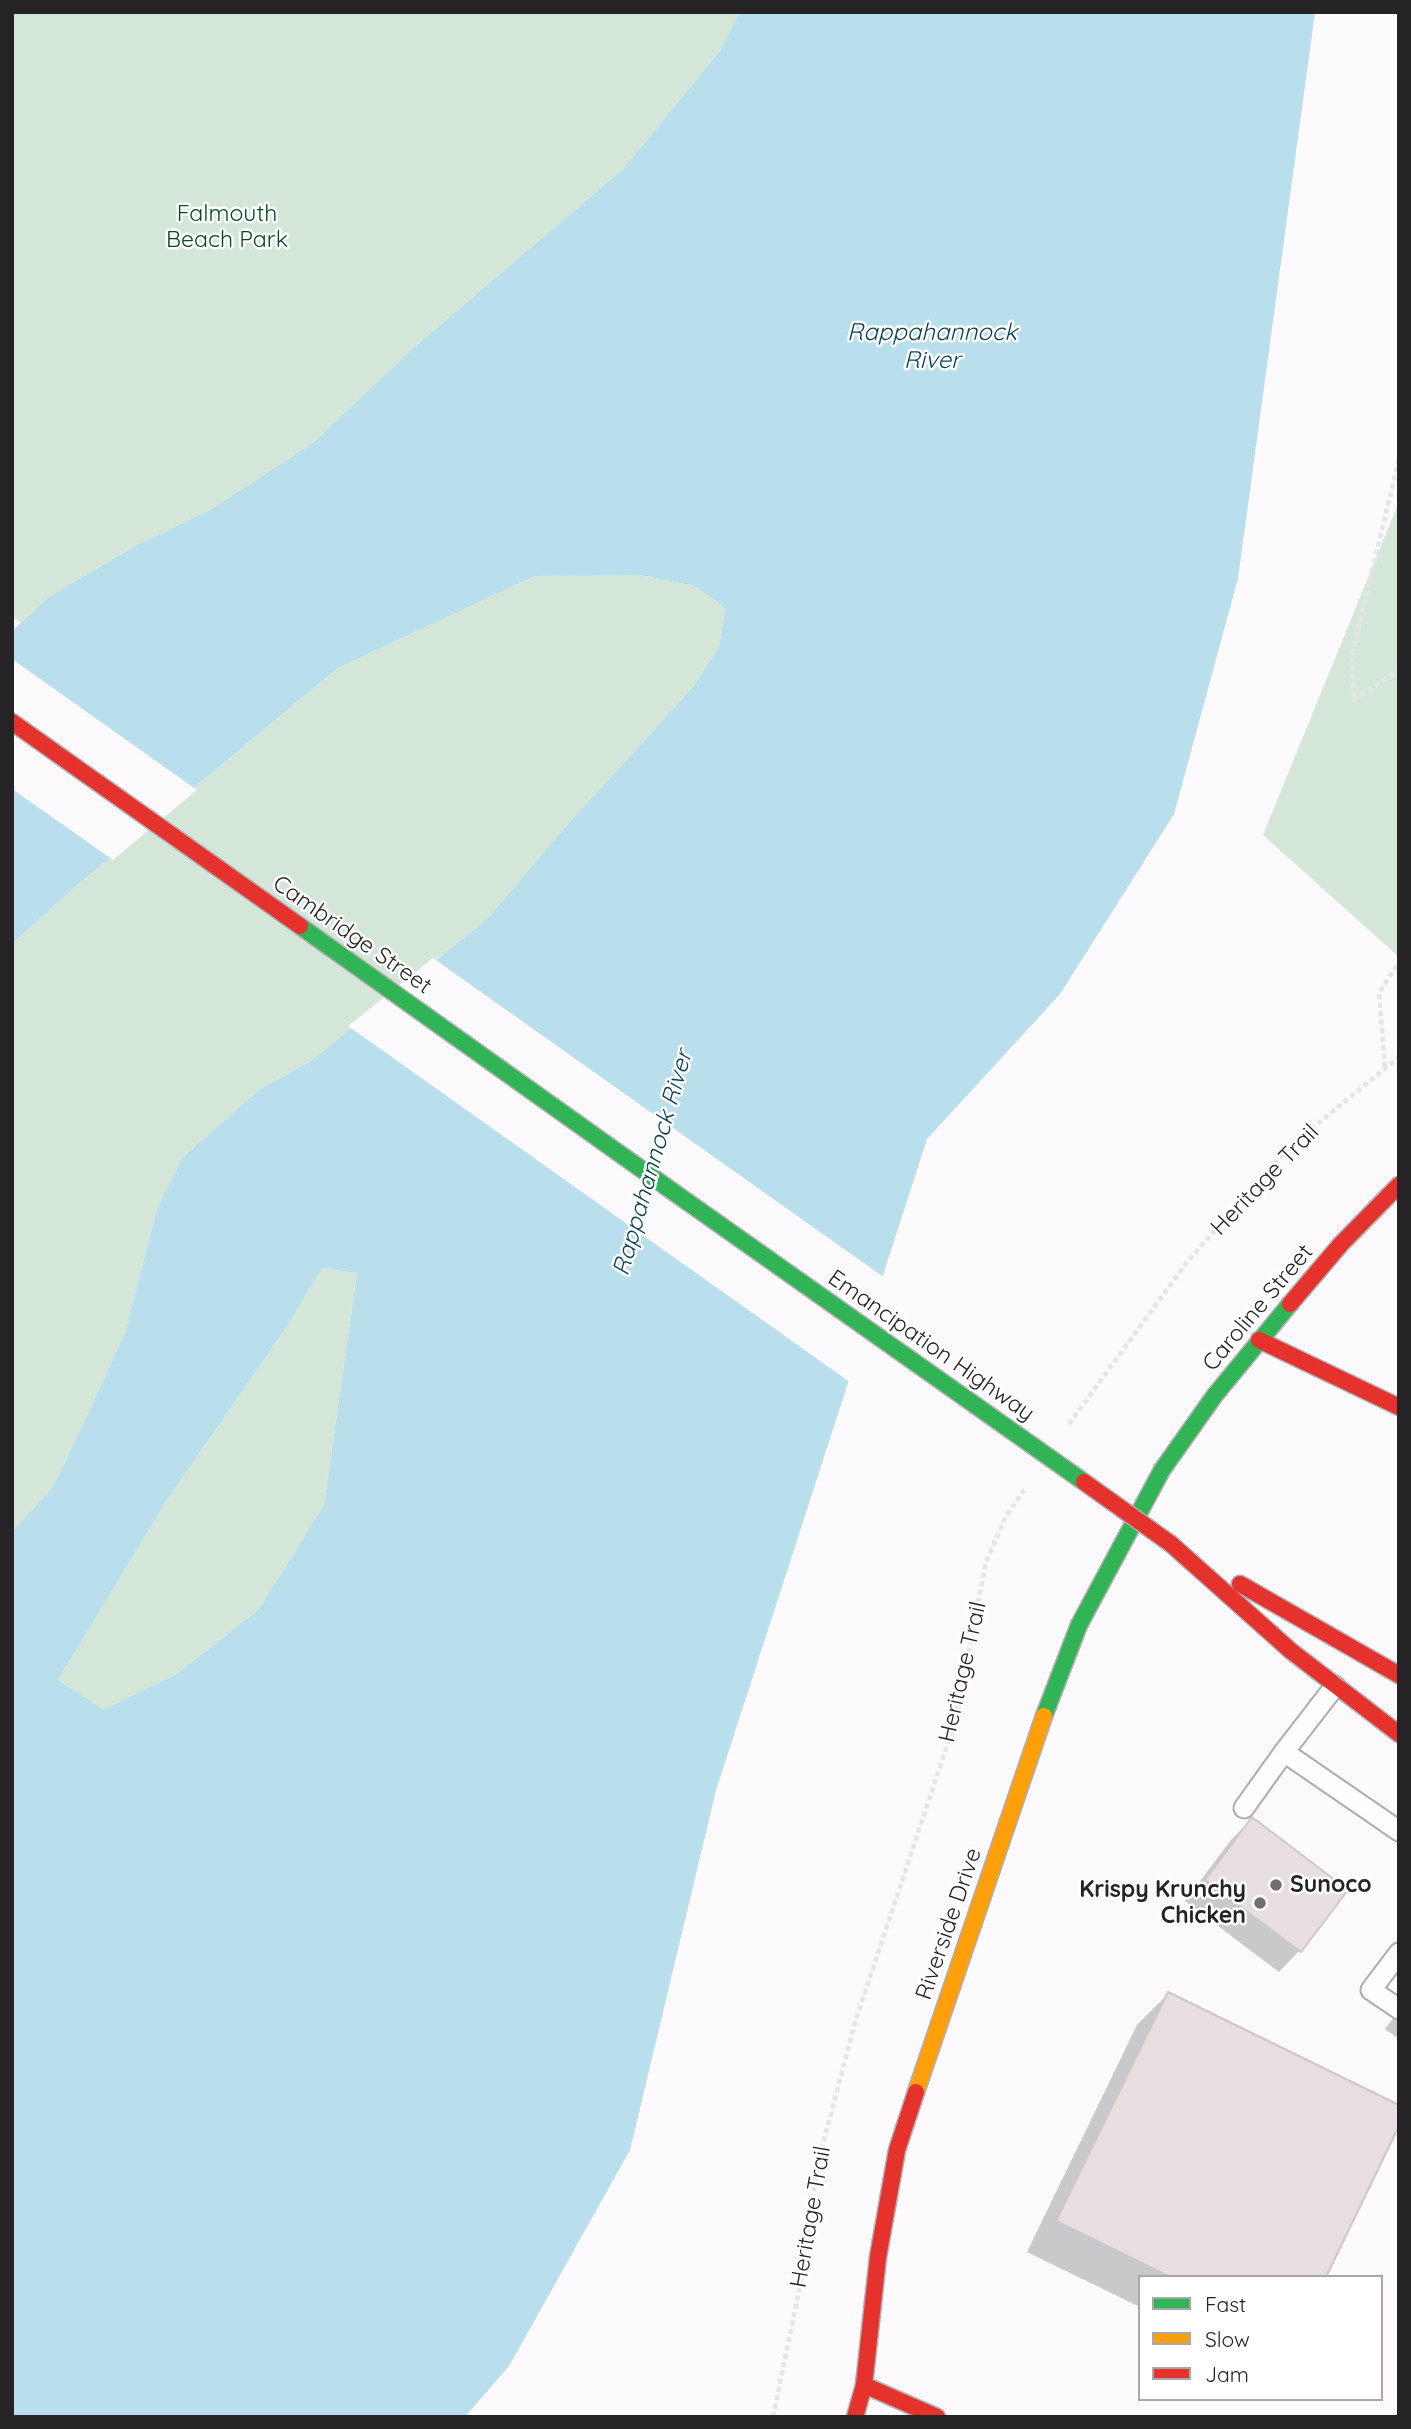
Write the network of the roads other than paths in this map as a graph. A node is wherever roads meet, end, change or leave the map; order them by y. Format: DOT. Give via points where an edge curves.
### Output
graph roads {
  1 [pos="12,722"];
  2 [pos="1399,1185"];
  3 [pos="665,1186"];
  4 [pos="1259,1340"];
  5 [pos="1399,1406"];
  6 [pos="1162,1470"];
  7 [pos="1171,1544"];
  8 [pos="1399,1675"];
  9 [pos="1335,1686"];
  10 [pos="1399,1734"];
  11 [pos="1284,1752"];
  12 [pos="1244,1808"];
  13 [pos="1399,1831"];
  14 [pos="1399,1954"];
  15 [pos="1399,2010"];
  16 [pos="864,2385"];
  17 [pos="855,2417"];
  18 [pos="937,2417"];
  1 -- 3 [label="main road, Cambridge Street"];
  2 -- 4 [label="main road, Caroline Street"];
  3 -- 7 [label="main road, Emancipation Highway, bridge"];
  4 -- 5 [label="main road"];
  4 -- 6 [label="main road, Caroline Street"];
  6 -- 16 [label="main road, Riverside Drive" via="1074,1636 1057,1679 897,2150 878,2257"];
  7 -- 8 [label="main road, Emancipation Highway"];
  7 -- 9 [label="main road, Emancipation Highway"];
  9 -- 10 [label="main road, Emancipation Highway"];
  9 -- 11 [label="lane"];
  11 -- 12 [label="lane"];
  11 -- 13 [label="lane"];
  14 -- 15 [label="lane" via="1371,1990"];
  16 -- 17 [label="main road, Riverside Drive"];
  16 -- 18 [label="main road"];
}
